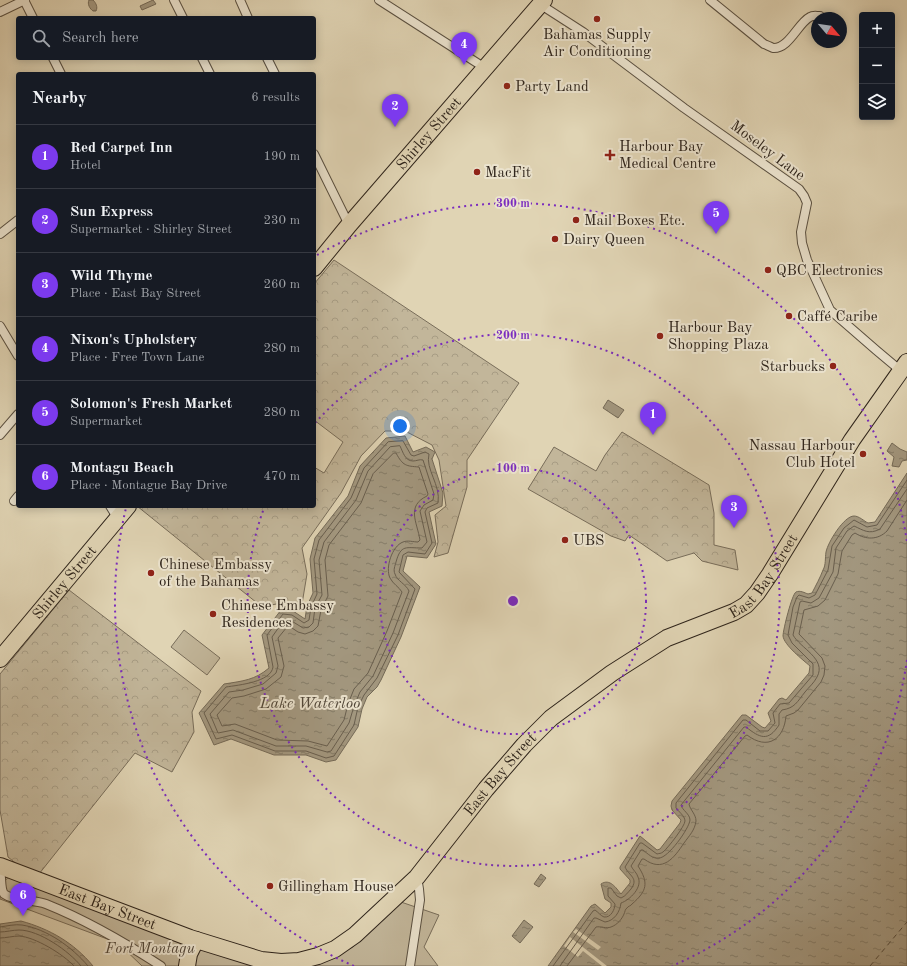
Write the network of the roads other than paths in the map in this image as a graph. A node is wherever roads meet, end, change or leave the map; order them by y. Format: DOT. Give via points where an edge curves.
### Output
graph roads {
  1 [pos="25,0"];
  2 [pos="174,0"];
  3 [pos="240,0"];
  4 [pos="379,0"];
  5 [pos="710,0"];
  6 [pos="540,1"];
  7 [pos="0,12"];
  8 [pos="32,16"];
  9 [pos="182,16"];
  10 [pos="247,16"];
  11 [pos="811,17"];
  12 [pos="54,60"];
  13 [pos="203,60"];
  14 [pos="268,60"];
  15 [pos="485,68"];
  16 [pos="60,72"];
  17 [pos="209,72"];
  18 [pos="274,72"];
  19 [pos="316,158"];
  20 [pos="16,222"];
  21 [pos="349,225"];
  22 [pos="0,234"];
  23 [pos="316,266"];
  24 [pos="0,326"];
  25 [pos="16,353"];
  26 [pos="904,366"];
  27 [pos="16,416"];
  28 [pos="0,435"];
  29 [pos="123,508"];
  30 [pos="114,512"];
  31 [pos="0,659"];
  32 [pos="0,866"];
  33 [pos="0,871"];
  34 [pos="416,877"];
  35 [pos="196,940"];
  36 [pos="161,966"];
  37 [pos="187,966"];
  38 [pos="410,966"];
  1 -- 7 [label="street"];
  1 -- 8 [label="street"];
  2 -- 9 [label="street"];
  3 -- 10 [label="street"];
  4 -- 15 [label="street"];
  5 -- 11 [label="street" via="764,44 773,48 794,35"];
  6 -- 15 [label="highway, Shirley Street"];
  6 -- 26 [label="street, Moseley Lane" via="684,108 799,189 807,204 801,232 802,243 830,310 876,350"];
  12 -- 16 [label="street"];
  13 -- 17 [label="street"];
  14 -- 18 [label="street"];
  15 -- 21 [label="highway, Shirley Street"];
  19 -- 21 [label="street"];
  20 -- 22 [label="street"];
  21 -- 23 [label="highway, Shirley Street"];
  24 -- 25 [label="street"];
  26 -- 34 [label="highway, East Bay Street" via="852,440 770,574 746,605 667,638 612,673 551,718 486,789"];
  27 -- 28 [label="street"];
  29 -- 30 [label="highway, Shirley Street"];
  30 -- 31 [label="highway, Shirley Street"];
  32 -- 35 [label="highway, East Bay Street"];
  33 -- 36 [label="street" via="0,888 10,897 44,903 83,920"];
  34 -- 35 [label="highway, East Bay Street" via="355,935 335,949 318,956 299,961 261,960"];
  34 -- 38 [label="street" via="420,900"];
  35 -- 37 [label="highway" via="189,954"];
}
